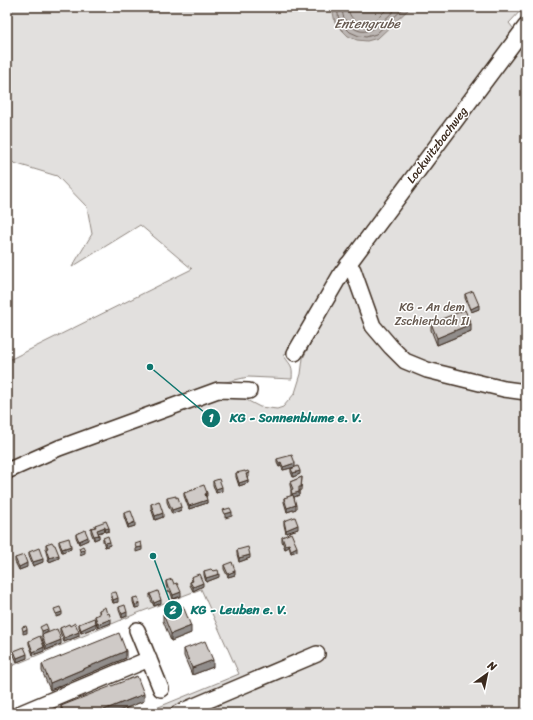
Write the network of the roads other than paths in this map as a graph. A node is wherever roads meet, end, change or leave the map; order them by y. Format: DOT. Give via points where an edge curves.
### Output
graph roads {
  1 [pos="526,26"];
  2 [pos="348,264"];
  3 [pos="295,353"];
  4 [pos="249,391"];
  5 [pos="526,392"];
  6 [pos="7,470"];
  7 [pos="137,630"];
  8 [pos="317,654"];
  9 [pos="149,659"];
  10 [pos="161,689"];
  11 [pos="21,713"];
  12 [pos="178,713"];
  1 -- 2 [label="street, Lockwitzbachweg"];
  2 -- 3 [label="street, Lockwitzbachweg"];
  2 -- 5 [label="street" via="353,270 373,326 405,361 427,370"];
  4 -- 6 [label="street" via="218,390 59,448"];
  7 -- 9 [label="street"];
  8 -- 12 [label="street"];
  9 -- 10 [label="street"];
  9 -- 11 [label="street"];
}
